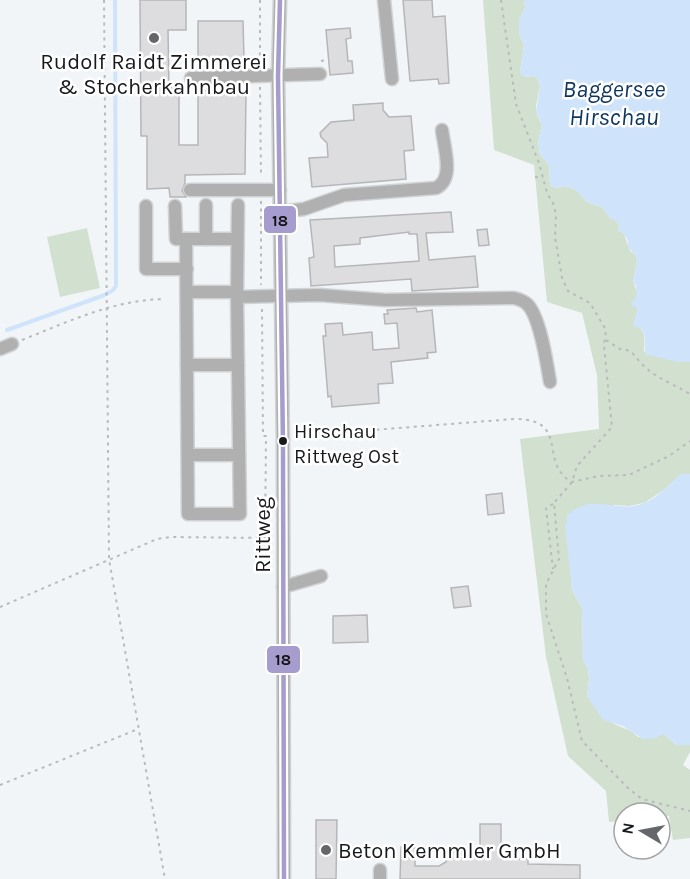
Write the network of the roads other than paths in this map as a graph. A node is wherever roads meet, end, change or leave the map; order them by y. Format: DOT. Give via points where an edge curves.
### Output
graph roads {
  1 [pos="280,0"];
  2 [pos="384,0"];
  3 [pos="320,74"];
  4 [pos="278,76"];
  5 [pos="191,78"];
  6 [pos="392,79"];
  7 [pos="442,130"];
  8 [pos="190,190"];
  9 [pos="280,190"];
  10 [pos="206,205"];
  11 [pos="238,205"];
  12 [pos="146,206"];
  13 [pos="175,206"];
  14 [pos="280,212"];
  15 [pos="186,239"];
  16 [pos="206,239"];
  17 [pos="237,240"];
  18 [pos="186,269"];
  19 [pos="187,292"];
  20 [pos="237,294"];
  21 [pos="281,297"];
  22 [pos="12,344"];
  23 [pos="0,349"];
  24 [pos="187,365"];
  25 [pos="238,365"];
  26 [pos="550,382"];
  27 [pos="188,455"];
  28 [pos="239,455"];
  29 [pos="321,576"];
  30 [pos="283,587"];
  31 [pos="284,879"];
  1 -- 4 [label="street, Rittweg"];
  2 -- 6 [label="street"];
  3 -- 4 [label="street"];
  4 -- 5 [label="street"];
  4 -- 9 [label="street, Rittweg"];
  7 -- 14 [label="street" via="448,176 443,185 344,195 304,209"];
  8 -- 9 [label="street"];
  9 -- 14 [label="street, Rittweg"];
  10 -- 16 [label="street"];
  11 -- 17 [label="street"];
  12 -- 18 [label="street" via="146,269"];
  13 -- 15 [label="street" via="176,239"];
  14 -- 21 [label="street, Rittweg"];
  15 -- 16 [label="street"];
  15 -- 18 [label="street"];
  16 -- 17 [label="street"];
  17 -- 20 [label="street"];
  18 -- 19 [label="street"];
  19 -- 20 [label="street"];
  19 -- 24 [label="street"];
  20 -- 21 [label="street"];
  20 -- 25 [label="street"];
  21 -- 26 [label="street" via="514,298 532,310"];
  21 -- 30 [label="street, Rittweg"];
  22 -- 23 [label="street"];
  24 -- 25 [label="street"];
  24 -- 27 [label="street"];
  25 -- 28 [label="street"];
  27 -- 28 [label="street"];
  27 -- 28 [label="street" via="188,514 240,514"];
  29 -- 30 [label="street"];
  30 -- 31 [label="street, Rittweg"];
}
